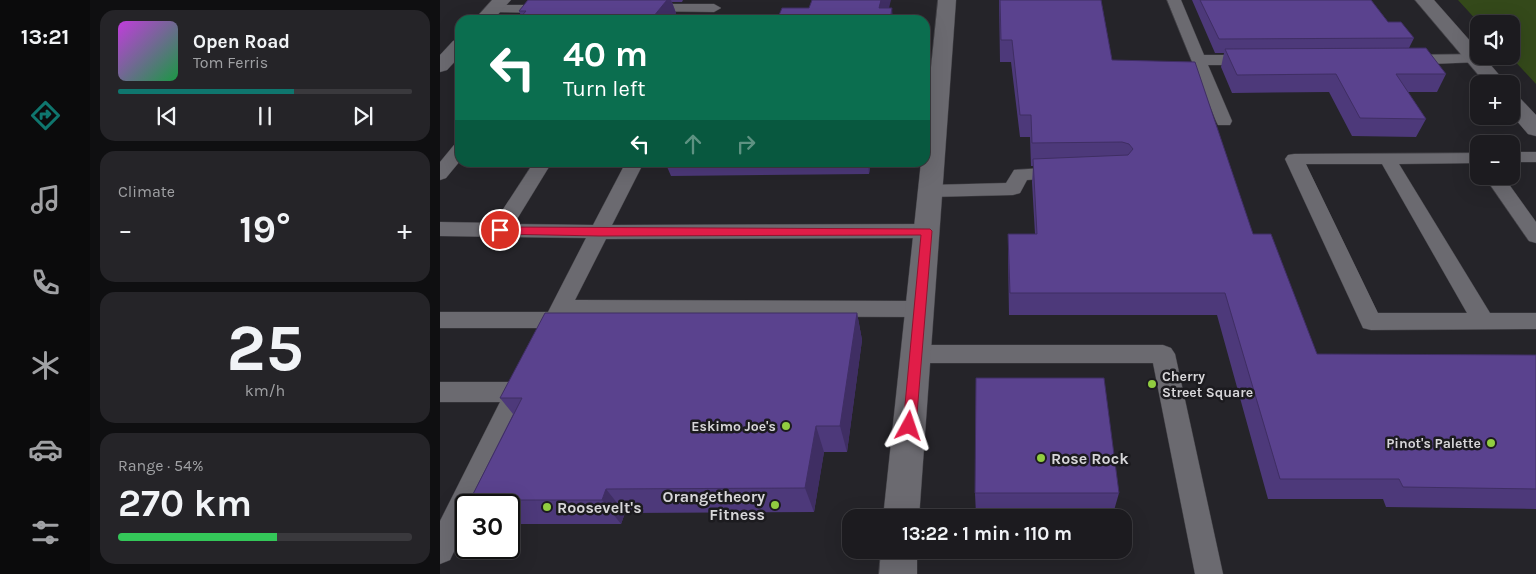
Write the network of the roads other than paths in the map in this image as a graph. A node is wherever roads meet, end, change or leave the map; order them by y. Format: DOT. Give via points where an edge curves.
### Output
graph roads {
  1 [pos="947,0"];
  2 [pos="1174,0"];
  3 [pos="1424,0"];
  4 [pos="635,8"];
  5 [pos="566,9"];
  6 [pos="713,9"];
  7 [pos="493,10"];
  8 [pos="455,50"];
  9 [pos="1470,52"];
  10 [pos="1470,59"];
  11 [pos="1200,60"];
  12 [pos="1266,60"];
  13 [pos="1394,60"];
  14 [pos="1481,65"];
  15 [pos="440,66"];
  16 [pos="1489,75"];
  17 [pos="1520,110"];
  18 [pos="1224,121"];
  19 [pos="1536,129"];
  20 [pos="455,155"];
  21 [pos="1387,158"];
  22 [pos="1470,158"];
  23 [pos="1520,158"];
  24 [pos="1536,158"];
  25 [pos="539,167"];
  26 [pos="632,167"];
  27 [pos="1079,173"];
  28 [pos="440,174"];
  29 [pos="1499,185"];
  30 [pos="930,191"];
  31 [pos="440,229"];
  32 [pos="500,230"];
  33 [pos="927,231"];
  34 [pos="599,232"];
  35 [pos="1536,236"];
  36 [pos="920,309"];
  37 [pos="557,314"];
  38 [pos="440,320"];
  39 [pos="1536,321"];
  40 [pos="1484,322"];
  41 [pos="916,354"];
  42 [pos="440,392"];
  43 [pos="517,392"];
  44 [pos="902,509"];
  45 [pos="440,550"];
  46 [pos="899,559"];
  47 [pos="898,574"];
  48 [pos="1209,574"];
  1 -- 30 [label="street"];
  2 -- 11 [label="lane"];
  3 -- 9 [label="street"];
  4 -- 6 [label="lane"];
  5 -- 7 [label="lane"];
  8 -- 15 [label="street"];
  10 -- 13 [label="lane"];
  11 -- 12 [label="lane"];
  11 -- 18 [label="lane"];
  14 -- 16 [label="street"];
  17 -- 19 [label="street"];
  20 -- 28 [label="lane"];
  21 -- 22 [label="lane"];
  21 -- 40 [label="lane"];
  21 -- 40 [label="lane" via="1294,159 1371,322"];
  23 -- 24 [label="lane"];
  25 -- 32 [label="lane"];
  26 -- 34 [label="lane"];
  27 -- 30 [label="lane" via="1020,174 1013,190"];
  29 -- 35 [label="lane"];
  30 -- 33 [label="street"];
  31 -- 32 [label="lane"];
  32 -- 34 [label="lane"];
  33 -- 34 [label="lane"];
  33 -- 36 [label="street"];
  34 -- 37 [label="lane"];
  36 -- 37 [label="lane"];
  36 -- 41 [label="street"];
  37 -- 38 [label="lane"];
  37 -- 43 [label="lane"];
  39 -- 40 [label="lane"];
  41 -- 44 [label="street"];
  41 -- 48 [label="lane" via="1162,354"];
  42 -- 43 [label="lane"];
  43 -- 45 [label="lane"];
  46 -- 47 [label="street"];
}
